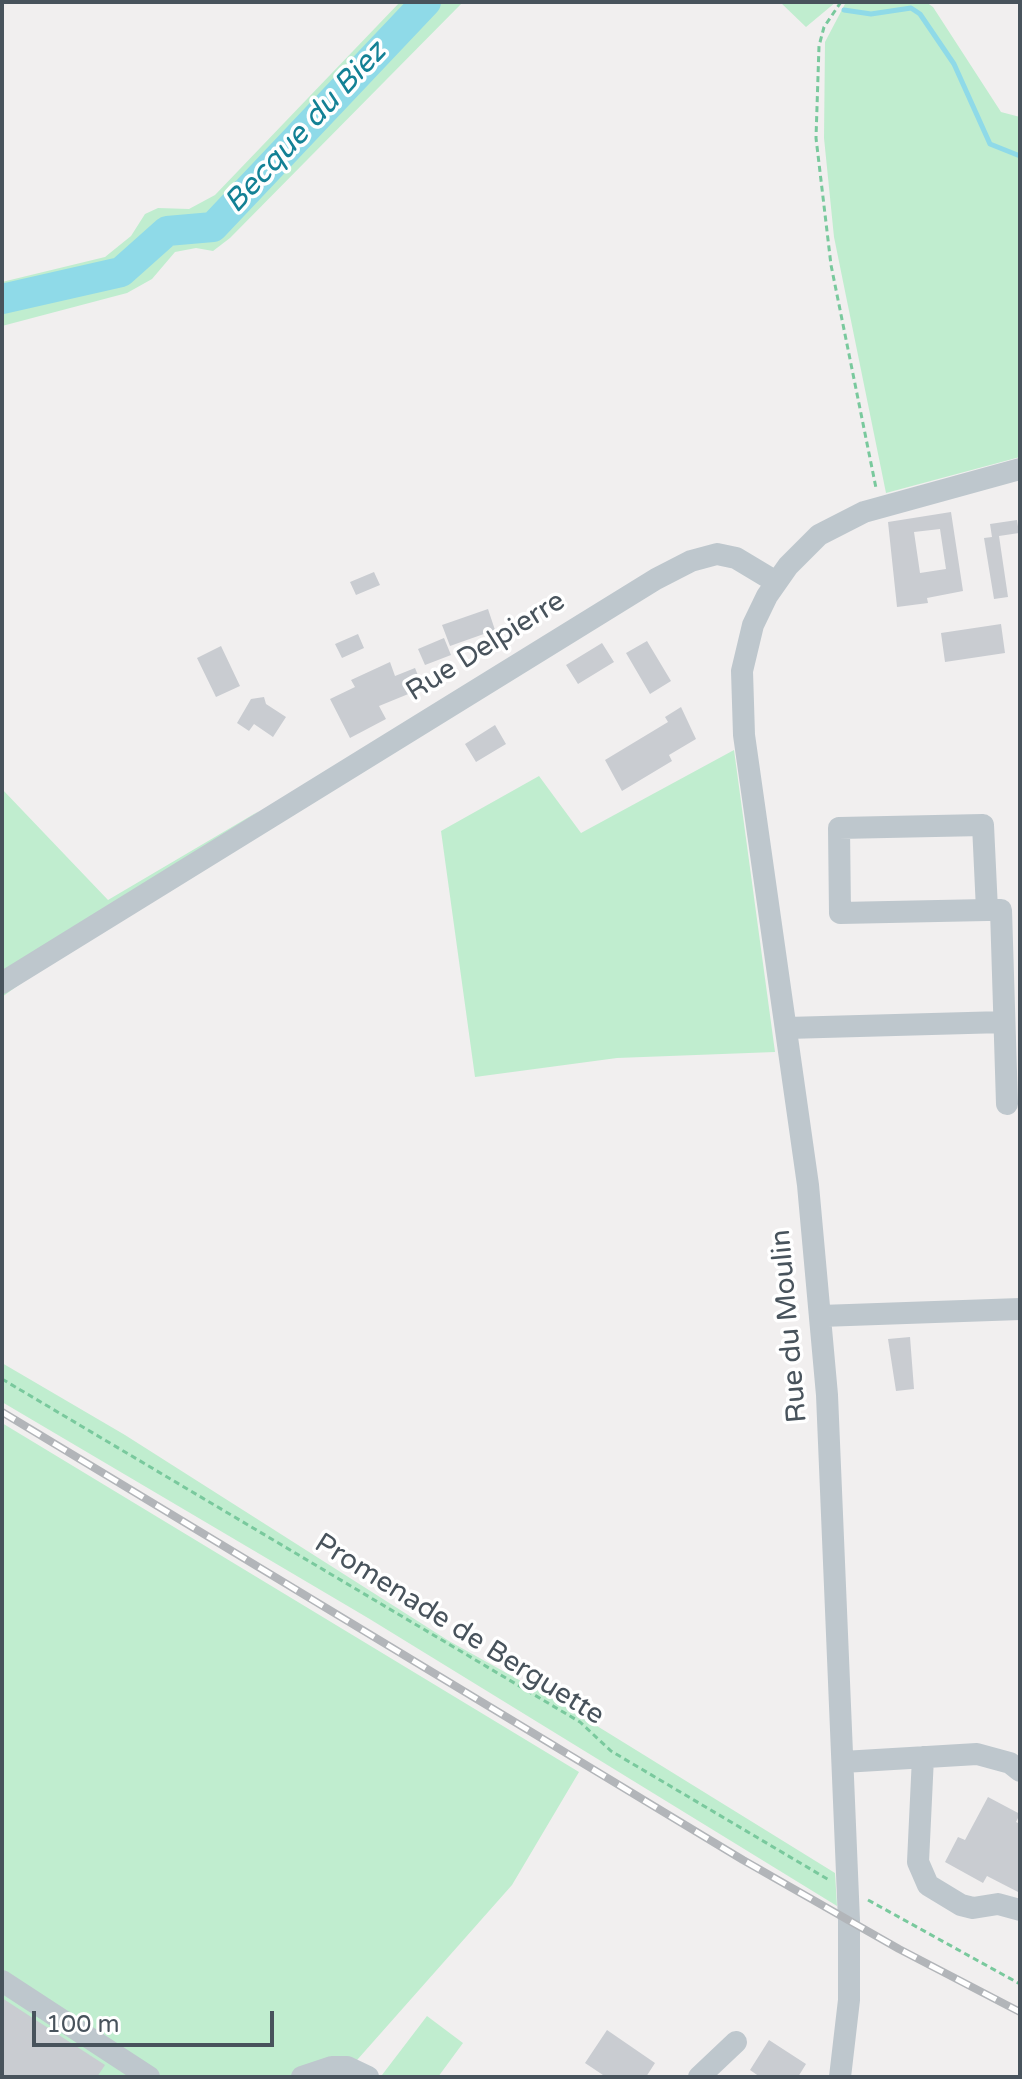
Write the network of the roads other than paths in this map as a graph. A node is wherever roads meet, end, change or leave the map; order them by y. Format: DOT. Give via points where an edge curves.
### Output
graph roads {
  1 [pos="1020,469"];
  2 [pos="776,582"];
  3 [pos="987,910"];
  4 [pos="2,983"];
  5 [pos="1009,1024"];
  6 [pos="787,1028"];
  7 [pos="1007,1104"];
  8 [pos="1020,1309"];
  9 [pos="821,1316"];
  10 [pos="923,1757"];
  11 [pos="843,1762"];
  12 [pos="1020,1771"];
  13 [pos="1020,1910"];
  14 [pos="2,1981"];
  15 [pos="736,2042"];
  16 [pos="149,2077"];
  17 [pos="302,2077"];
  18 [pos="368,2077"];
  19 [pos="699,2077"];
  20 [pos="840,2077"];
  1 -- 2 [label="street" via="852,516 819,535"];
  2 -- 4 [label="street, Rue Delpierre" via="726,555 701,557 667,574"];
  2 -- 6 [label="street, Rue du Moulin" via="753,625 740,690"];
  3 -- 3 [label="street" via="840,913 839,828 983,825"];
  3 -- 5 [label="street" via="1001,910"];
  5 -- 6 [label="street"];
  5 -- 7 [label="street"];
  6 -- 9 [label="street, Rue du Moulin"];
  8 -- 9 [label="street"];
  9 -- 11 [label="street, Rue du Moulin"];
  10 -- 11 [label="street"];
  10 -- 12 [label="street" via="977,1754"];
  10 -- 13 [label="street" via="918,1862 928,1885 961,1905 998,1904"];
  11 -- 20 [label="street, Rue du Moulin" via="850,1984"];
  14 -- 16 [label="street"];
  15 -- 19 [label="street"];
  17 -- 18 [label="street" via="347,2067"];
}
